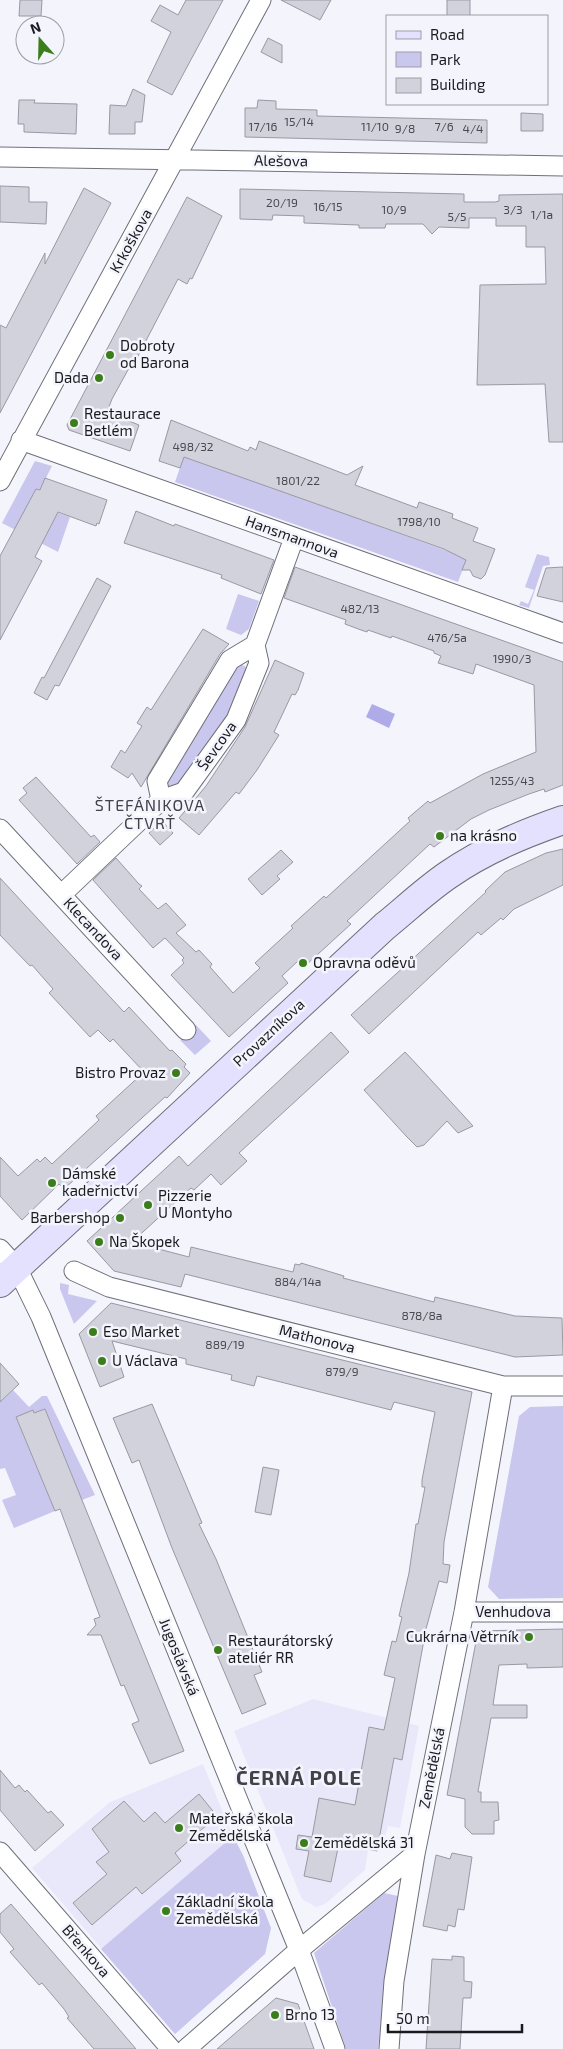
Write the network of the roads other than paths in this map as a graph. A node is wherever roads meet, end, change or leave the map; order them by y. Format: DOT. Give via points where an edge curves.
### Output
graph roads {
  1 [pos="261,0"];
  2 [pos="0,157"];
  3 [pos="176,159"];
  4 [pos="563,166"];
  5 [pos="21,440"];
  6 [pos="0,481"];
  7 [pos="294,538"];
  8 [pos="563,633"];
  9 [pos="255,645"];
  10 [pos="161,800"];
  11 [pos="563,820"];
  12 [pos="0,829"];
  13 [pos="61,894"];
  14 [pos="186,1030"];
  15 [pos="6,1267"];
  16 [pos="74,1271"];
  17 [pos="503,1386"];
  18 [pos="563,1386"];
  19 [pos="464,1612"];
  20 [pos="563,1612"];
  21 [pos="0,1852"];
  22 [pos="415,1854"];
  23 [pos="299,1950"];
  24 [pos="171,2049"];
  25 [pos="186,2049"];
  26 [pos="335,2049"];
  27 [pos="389,2049"];
  1 -- 3 [label="street, Krkoškova"];
  2 -- 3 [label="street, Alešova"];
  3 -- 4 [label="street, Alešova"];
  3 -- 5 [label="street, Krkoškova"];
  5 -- 6 [label="street, Krkoškova"];
  5 -- 7 [label="street, Hansmannova"];
  7 -- 8 [label="street, Hansmannova"];
  7 -- 9 [label="street, Ševcova"];
  9 -- 10 [label="street" via="230,660 162,772 157,781"];
  9 -- 10 [label="street, Ševcova" via="259,663 236,720 184,792"];
  10 -- 13 [label="street, Ševcova"];
  11 -- 15 [label="main road, Provazníkova" via="489,850 420,897"];
  12 -- 13 [label="street, Klecandova"];
  13 -- 14 [label="street, Klecandova"];
  15 -- 23 [label="street, Jugoslávská" via="43,1323"];
  16 -- 17 [label="street, Mathonova" via="109,1287"];
  17 -- 18 [label="street, Mathonova"];
  17 -- 19 [label="street, Zemědělská"];
  19 -- 20 [label="street, Venhudova"];
  19 -- 22 [label="street, Zemědělská"];
  21 -- 24 [label="street, Břenkova"];
  22 -- 23 [label="street"];
  22 -- 27 [label="street" via="394,1981"];
  23 -- 25 [label="street"];
  23 -- 26 [label="street, Jugoslávská"];
}
